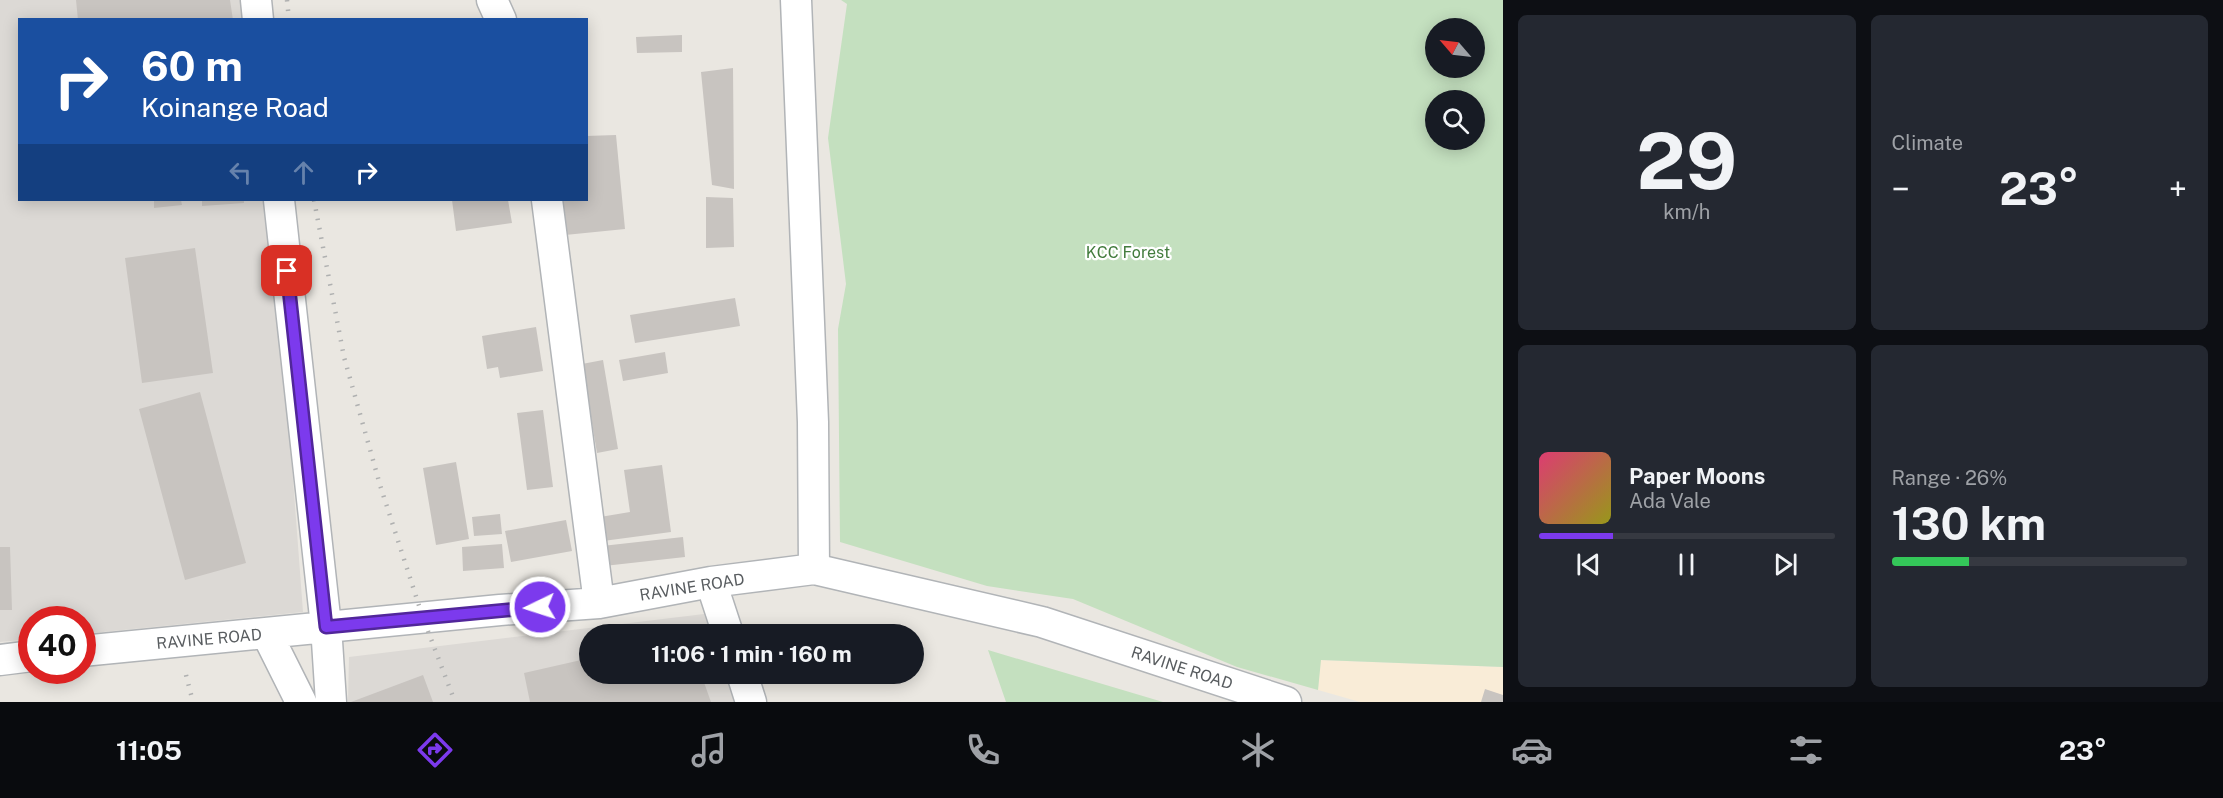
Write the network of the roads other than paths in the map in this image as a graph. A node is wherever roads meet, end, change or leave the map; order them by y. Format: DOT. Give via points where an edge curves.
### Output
graph roads {
  1 [pos="256,0"];
  2 [pos="492,0"];
  3 [pos="796,0"];
  4 [pos="258,18"];
  5 [pos="500,18"];
  6 [pos="279,201"];
  7 [pos="547,201"];
  8 [pos="814,569"];
  9 [pos="711,582"];
  10 [pos="599,603"];
  11 [pos="725,624"];
  12 [pos="326,627"];
  13 [pos="267,634"];
  14 [pos="96,650"];
  15 [pos="18,658"];
  16 [pos="0,660"];
  17 [pos="745,684"];
  18 [pos="301,702"];
  19 [pos="330,702"];
  20 [pos="751,702"];
  21 [pos="1286,702"];
  1 -- 4 [label="street"];
  2 -- 5 [label="street"];
  3 -- 8 [label="street" via="813,423"];
  6 -- 12 [label="street"];
  7 -- 10 [label="street"];
  8 -- 9 [label="street, RAVINE ROAD"];
  8 -- 21 [label="street, RAVINE ROAD" via="1042,622"];
  9 -- 10 [label="street, RAVINE ROAD"];
  9 -- 11 [label="street"];
  10 -- 12 [label="street, RAVINE ROAD"];
  12 -- 13 [label="street, RAVINE ROAD"];
  12 -- 19 [label="street"];
  13 -- 14 [label="street, RAVINE ROAD"];
  13 -- 18 [label="street"];
  15 -- 16 [label="street"];
  17 -- 20 [label="street"];
}
